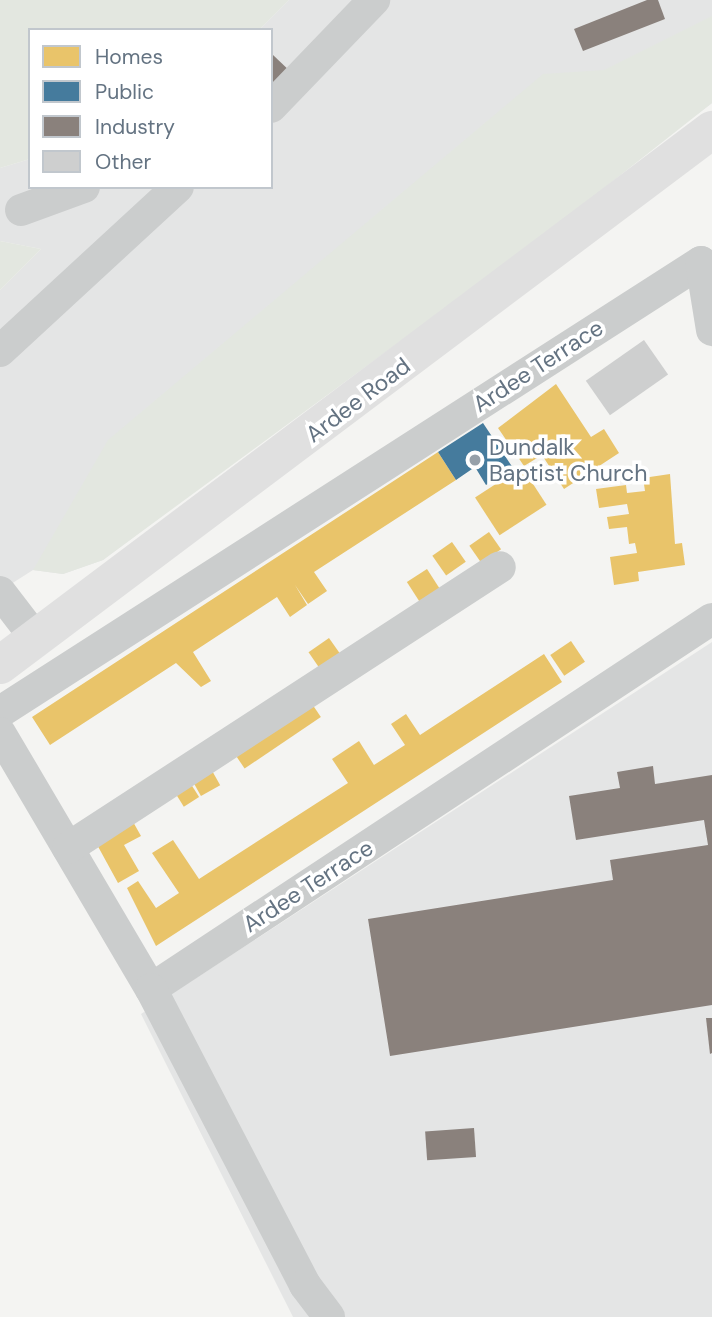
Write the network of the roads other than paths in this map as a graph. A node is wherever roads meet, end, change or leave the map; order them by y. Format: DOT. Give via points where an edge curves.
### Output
graph roads {
  1 [pos="374,0"];
  2 [pos="273,105"];
  3 [pos="712,130"];
  4 [pos="79,189"];
  5 [pos="151,189"];
  6 [pos="175,189"];
  7 [pos="21,210"];
  8 [pos="132,223"];
  9 [pos="712,330"];
  10 [pos="0,351"];
  11 [pos="500,568"];
  12 [pos="0,592"];
  13 [pos="100,592"];
  14 [pos="712,619"];
  15 [pos="134,625"];
  16 [pos="36,639"];
  17 [pos="0,665"];
  18 [pos="0,712"];
  19 [pos="0,733"];
  20 [pos="68,848"];
  21 [pos="151,989"];
  22 [pos="305,1285"];
  23 [pos="314,1317"];
  24 [pos="329,1317"];
  1 -- 2 [label="street"];
  3 -- 13 [label="main road, Ardee Road"];
  4 -- 7 [label="street"];
  5 -- 8 [label="street"];
  6 -- 8 [label="street"];
  8 -- 10 [label="street"];
  9 -- 15 [label="street, Ardee Terrace" via="701,262"];
  11 -- 20 [label="street"];
  12 -- 16 [label="street"];
  13 -- 15 [label="street"];
  13 -- 16 [label="main road, Ardee Road"];
  14 -- 21 [label="street, Ardee Terrace"];
  15 -- 18 [label="street, Ardee Terrace"];
  16 -- 17 [label="main road, Ardee Road"];
  19 -- 20 [label="street"];
  20 -- 21 [label="street"];
  21 -- 22 [label="street"];
  22 -- 23 [label="street"];
  22 -- 24 [label="street"];
}
